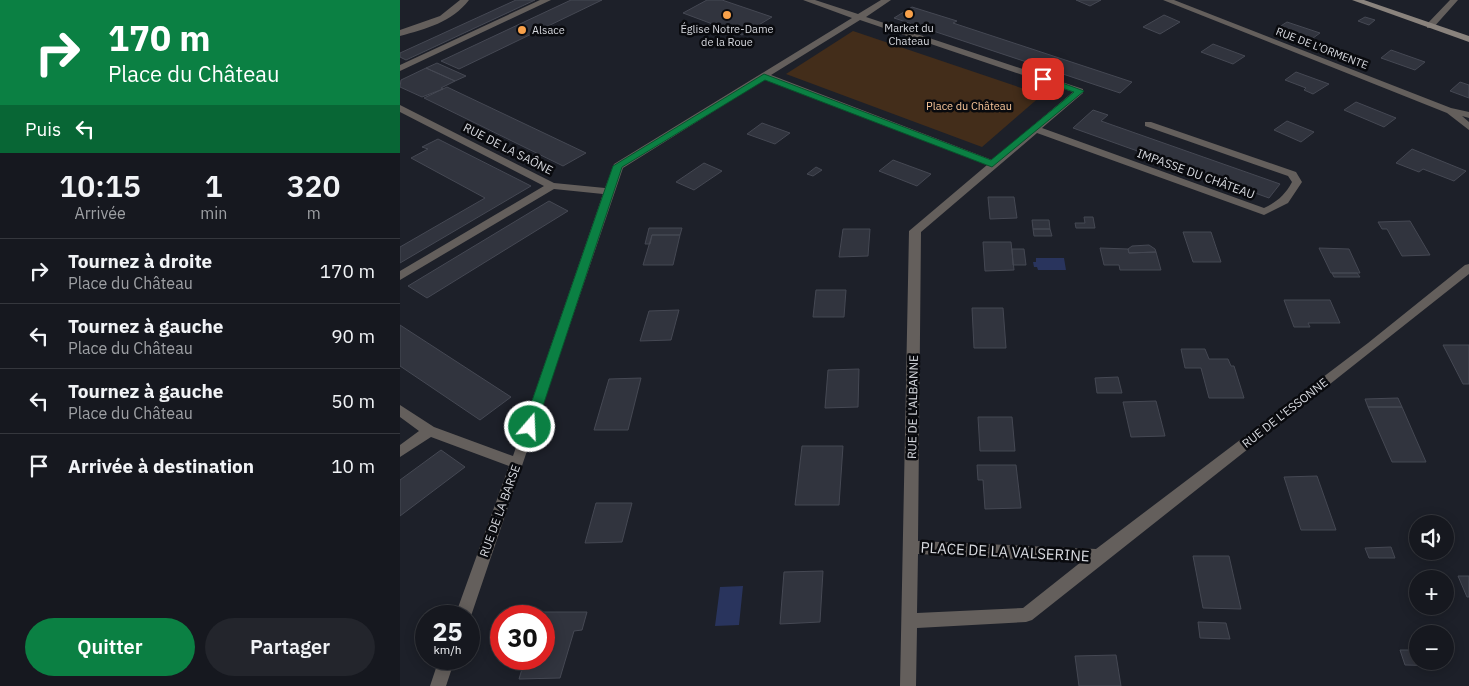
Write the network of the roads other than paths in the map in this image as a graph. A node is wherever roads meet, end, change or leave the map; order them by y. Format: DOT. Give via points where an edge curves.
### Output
graph roads {
  1 [pos="466,0"];
  2 [pos="547,0"];
  3 [pos="807,0"];
  4 [pos="887,0"];
  5 [pos="1167,0"];
  6 [pos="1356,0"];
  7 [pos="1454,0"];
  8 [pos="859,17"];
  9 [pos="1430,26"];
  10 [pos="400,33"];
  11 [pos="1469,39"];
  12 [pos="400,68"];
  13 [pos="764,76"];
  14 [pos="400,108"];
  15 [pos="1448,110"];
  16 [pos="1469,115"];
  17 [pos="1148,124"];
  18 [pos="1469,127"];
  19 [pos="1036,129"];
  20 [pos="992,164"];
  21 [pos="552,186"];
  22 [pos="610,192"];
  23 [pos="1469,268"];
  24 [pos="400,276"];
  25 [pos="400,410"];
  26 [pos="429,431"];
  27 [pos="400,452"];
  28 [pos="517,463"];
  29 [pos="911,548"];
  30 [pos="1099,556"];
  31 [pos="467,605"];
  32 [pos="910,621"];
  33 [pos="443,670"];
  34 [pos="438,686"];
  35 [pos="908,686"];
  1 -- 10 [label="street" via="455,12 439,21"];
  2 -- 12 [label="street"];
  3 -- 8 [label="street"];
  4 -- 8 [label="street, RUE DE LA BARSE"];
  5 -- 15 [label="street, RUE DE L'ORMENTE"];
  6 -- 9 [label="street"];
  7 -- 9 [label="street"];
  8 -- 13 [label="street, RUE DE LA BARSE"];
  8 -- 19 [label="street" via="1080,91"];
  9 -- 11 [label="street"];
  13 -- 20 [label="street"];
  13 -- 22 [label="street, RUE DE LA BARSE" via="618,166"];
  14 -- 21 [label="street, RUE DE LA SAÔNE"];
  15 -- 16 [label="street, RUE DE L'ORMENTE"];
  15 -- 18 [label="street"];
  17 -- 19 [label="street, IMPASSE DU CHÂTEAU" via="1292,174 1296,182 1293,190 1282,206 1264,212"];
  19 -- 20 [label="street"];
  20 -- 29 [label="street, RUE DE L'ALBANNE" via="915,231"];
  21 -- 22 [label="street, RUE DE LA SAÔNE"];
  21 -- 24 [label="street"];
  22 -- 28 [label="street, RUE DE LA BARSE"];
  23 -- 30 [label="street, RUE DE L'ESSONNE"];
  25 -- 26 [label="street"];
  26 -- 27 [label="street"];
  26 -- 28 [label="street"];
  28 -- 31 [label="street, RUE DE LA BARSE"];
  29 -- 30 [label="street, PLACE DE LA VALSERINE"];
  29 -- 32 [label="street, RUE DE L'ALBANNE"];
  30 -- 32 [label="street, PLACE DE LA VALSERINE" via="1026,615"];
  32 -- 35 [label="street, RUE DE L'ALBANNE"];
  33 -- 34 [label="street"];
}
